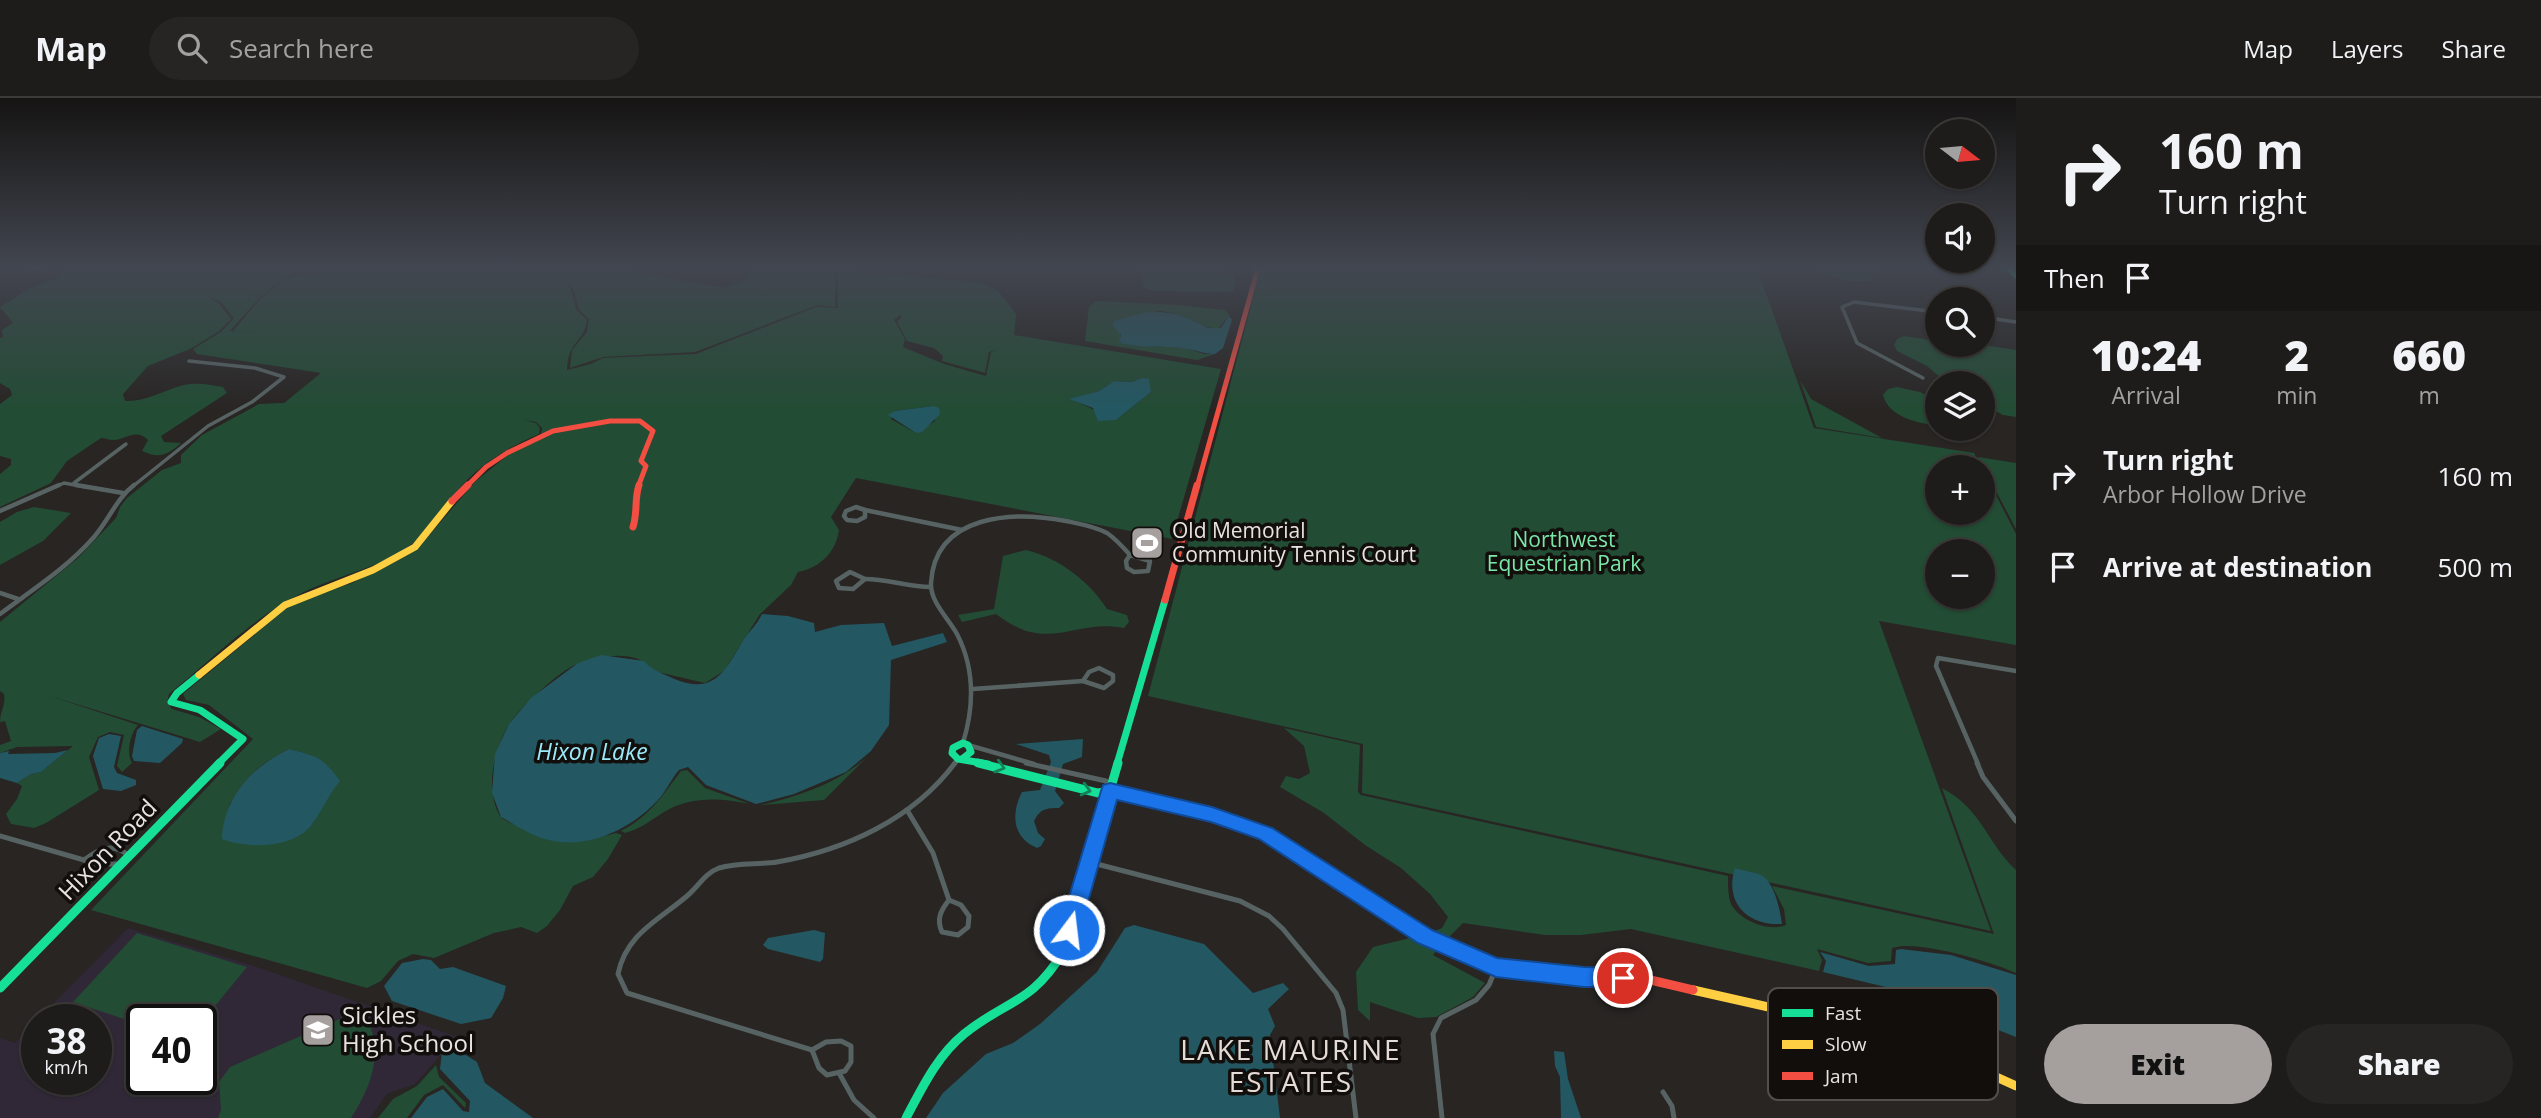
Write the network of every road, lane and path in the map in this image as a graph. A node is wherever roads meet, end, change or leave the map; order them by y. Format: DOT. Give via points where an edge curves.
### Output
graph roads {
  1 [pos="1245,316"];
  2 [pos="1846,316"];
  3 [pos="1995,319"];
  4 [pos="2016,322"];
  5 [pos="189,361"];
  6 [pos="1923,378"];
  7 [pos="126,444"];
  8 [pos="73,484"];
  9 [pos="124,493"];
  10 [pos="865,510"];
  11 [pos="0,511"];
  12 [pos="633,527"];
  13 [pos="963,531"];
  14 [pos="1130,555"];
  15 [pos="865,579"];
  16 [pos="931,587"];
  17 [pos="0,593"];
  18 [pos="19,600"];
  19 [pos="0,614"];
  20 [pos="2016,671"];
  21 [pos="1083,681"];
  22 [pos="973,689"];
  23 [pos="966,745"];
  24 [pos="960,759"];
  25 [pos="1056,770"];
  26 [pos="1052,781"];
  27 [pos="1110,791"];
  28 [pos="907,810"];
  29 [pos="2016,821"];
  30 [pos="0,836"];
  31 [pos="129,856"];
  32 [pos="84,860"];
  33 [pos="1088,862"];
  34 [pos="120,864"];
  35 [pos="949,900"];
  36 [pos="1496,968"];
  37 [pos="0,988"];
  38 [pos="1768,1007"];
  39 [pos="812,1050"];
  40 [pos="839,1073"];
  41 [pos="1998,1078"];
  42 [pos="2016,1086"];
  43 [pos="1663,1092"];
  44 [pos="874,1118"];
  45 [pos="906,1118"];
  46 [pos="1356,1118"];
  47 [pos="1442,1118"];
  48 [pos="1674,1118"];
  1 -- 27 [label="street"];
  2 -- 6 [label="street" via="1857,343"];
  3 -- 4 [label="street"];
  5 -- 9 [label="street" via="259,368 284,377 252,402 208,426"];
  7 -- 8 [label="street"];
  8 -- 9 [label="street"];
  8 -- 11 [label="street" via="51,487"];
  9 -- 18 [label="street" via="106,523 74,557"];
  10 -- 10 [label="street" via="852,508 844,516 857,521 865,517"];
  10 -- 13 [label="street"];
  12 -- 31 [label="street, Hixon Road" via="638,511 634,499 646,466 640,461 653,431 640,421 553,431 507,453 461,490 415,547 373,570 285,605 177,692 172,702 200,710 243,739"];
  13 -- 14 [label="street" via="991,517 1035,515 1093,526 1117,540"];
  13 -- 16 [label="street" via="934,561"];
  14 -- 14 [label="street" via="1127,568 1148,571 1150,561"];
  15 -- 15 [label="street" via="850,572 836,581 839,588 849,590"];
  15 -- 16 [label="street"];
  16 -- 22 [label="street" via="967,658"];
  17 -- 18 [label="street"];
  18 -- 19 [label="street"];
  20 -- 29 [label="street" via="1945,658 1938,658 1936,666 1983,778"];
  21 -- 21 [label="street" via="1104,688 1113,675 1099,668"];
  21 -- 22 [label="street"];
  22 -- 23 [label="street"];
  23 -- 24 [label="street" via="970,755"];
  23 -- 24 [label="street" via="957,744 952,751"];
  23 -- 25 [label="street"];
  24 -- 26 [label="street, one-way"];
  24 -- 28 [label="street"];
  25 -- 26 [label="street"];
  25 -- 27 [label="street" via="1106,781"];
  26 -- 27 [label="street, one-way" via="1098,793"];
  27 -- 33 [label="street"];
  27 -- 36 [label="street" via="1212,814 1266,834 1425,937"];
  28 -- 35 [label="street" via="925,836"];
  28 -- 39 [label="street" via="827,849 713,871 691,894 642,929 622,962 618,974 627,993"];
  30 -- 32 [label="street"];
  31 -- 32 [label="street" via="111,846"];
  31 -- 34 [label="street, Hixon Road"];
  32 -- 34 [label="street" via="93,865"];
  33 -- 45 [label="street" via="1063,953 1047,984 1028,1000 966,1032 929,1075"];
  33 -- 46 [label="street" via="1240,901 1283,929 1336,993 1343,1010"];
  34 -- 37 [label="street, Hixon Road"];
  35 -- 35 [label="street" via="938,925 942,932 958,935 968,927 970,916"];
  36 -- 38 [label="street" via="1642,978"];
  36 -- 47 [label="street" via="1476,1000 1441,1018 1433,1034"];
  39 -- 40 [label="street" via="827,1075"];
  39 -- 40 [label="street" via="837,1040 851,1046 851,1062"];
  40 -- 44 [label="street" via="854,1100"];
  41 -- 42 [label="street"];
  43 -- 48 [label="street"];
}
